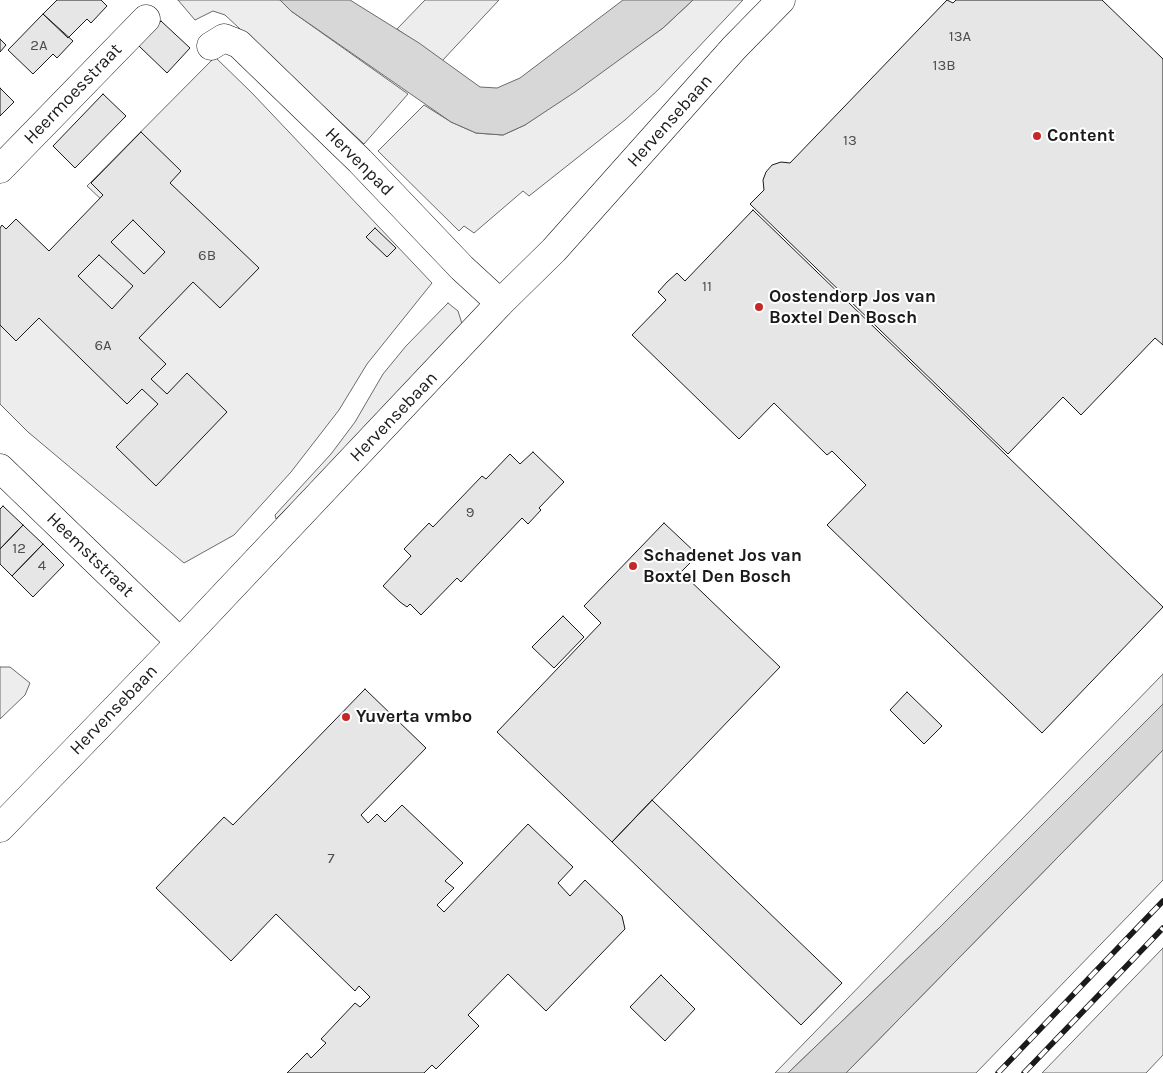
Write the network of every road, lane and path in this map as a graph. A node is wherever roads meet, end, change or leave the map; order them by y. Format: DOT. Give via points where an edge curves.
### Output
graph roads {
  1 [pos="781,0"];
  2 [pos="146,19"];
  3 [pos="211,46"];
  4 [pos="0,169"];
  5 [pos="500,303"];
  6 [pos="0,468"];
  7 [pos="180,642"];
  8 [pos="0,828"];
  1 -- 5 [label="street, Hervensebaan" via="734,48 554,250"];
  2 -- 4 [label="street, Heermoesstraat"];
  3 -- 5 [label="street, Hervenpad" via="224,38 239,44"];
  5 -- 7 [label="street, Hervensebaan"];
  6 -- 7 [label="street, Heemststraat"];
  7 -- 8 [label="street, Hervensebaan"];
}
